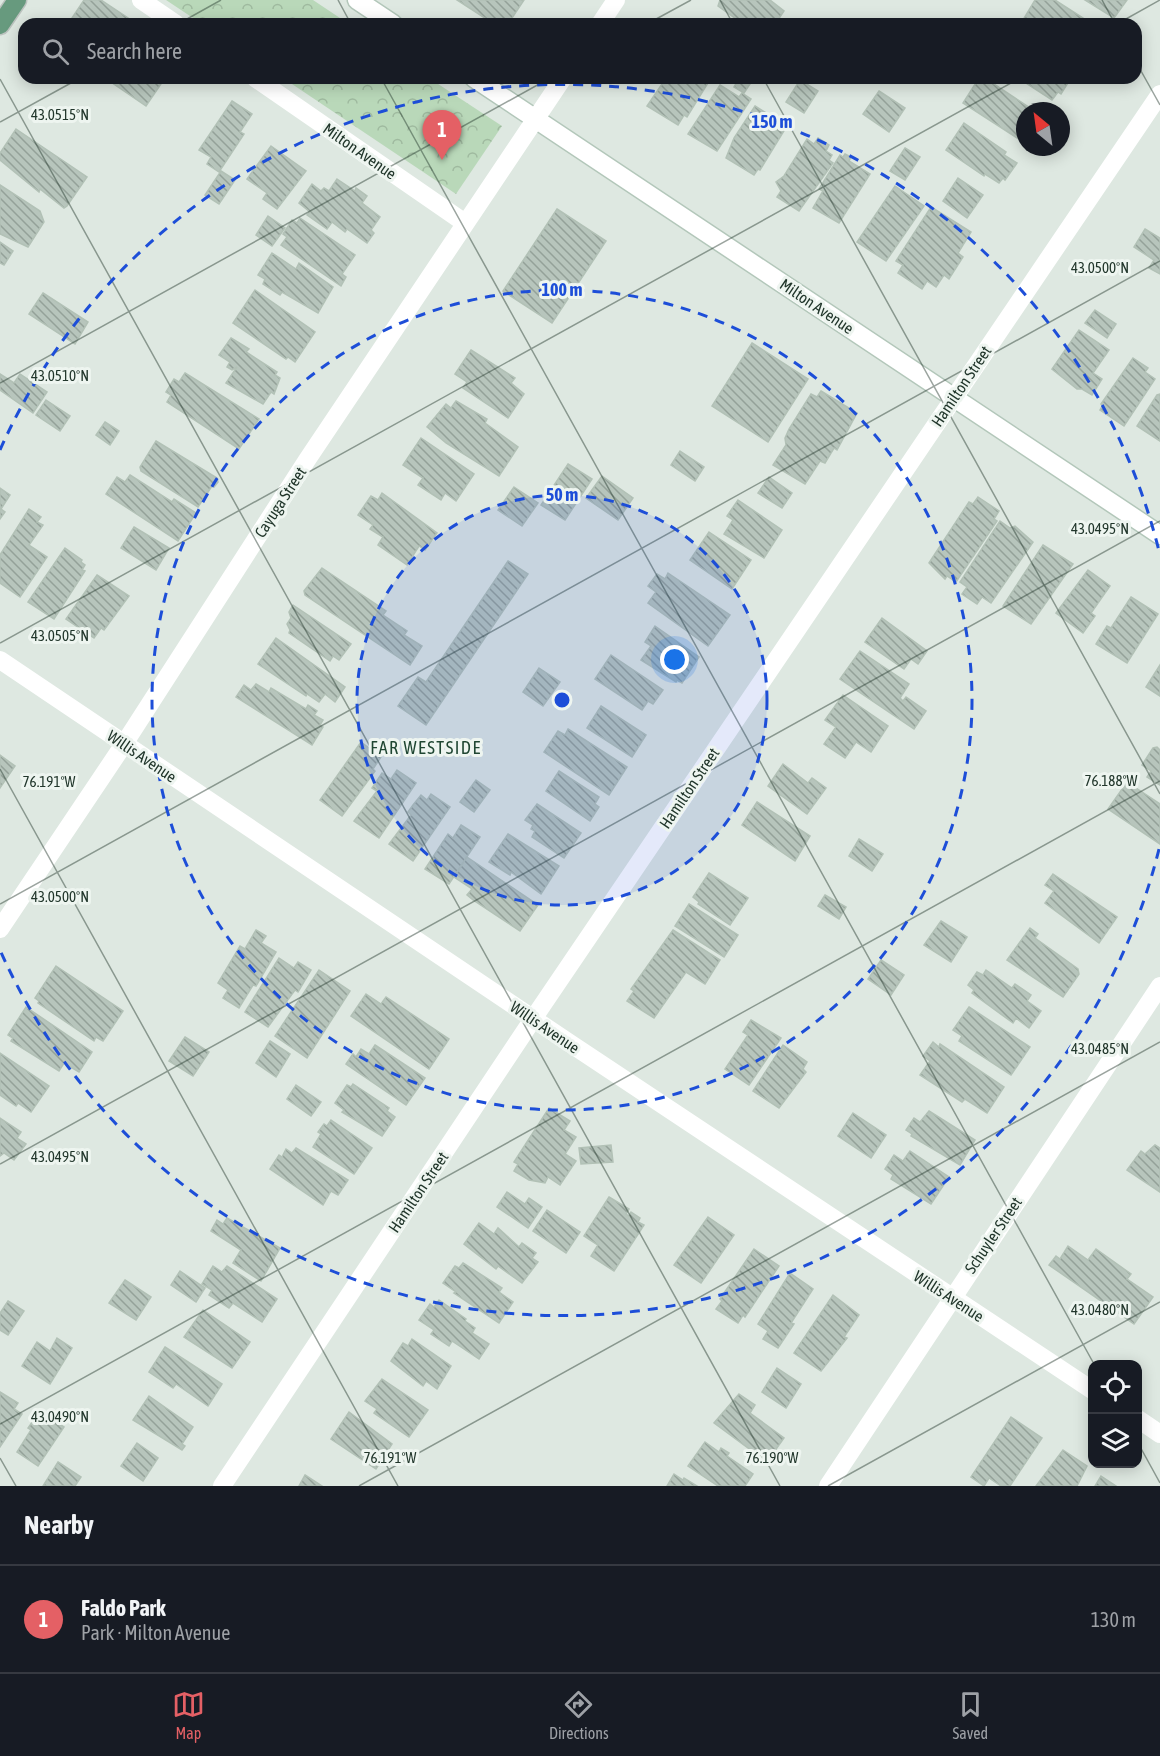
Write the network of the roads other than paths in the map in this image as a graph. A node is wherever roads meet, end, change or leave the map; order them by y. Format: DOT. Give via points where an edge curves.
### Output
graph roads {
  1 [pos="16,0"];
  2 [pos="141,0"];
  3 [pos="357,0"];
  4 [pos="616,0"];
  5 [pos="167,18"];
  6 [pos="384,18"];
  7 [pos="604,18"];
  8 [pos="0,25"];
  9 [pos="264,84"];
  10 [pos="483,84"];
  11 [pos="559,84"];
  12 [pos="1160,94"];
  13 [pos="536,119"];
  14 [pos="465,223"];
  15 [pos="954,397"];
  16 [pos="1160,535"];
  17 [pos="0,660"];
  18 [pos="124,744"];
  19 [pos="0,929"];
  20 [pos="1160,986"];
  21 [pos="533,1019"];
  22 [pos="951,1298"];
  23 [pos="1088,1387"];
  24 [pos="1142,1422"];
  25 [pos="1160,1434"];
  26 [pos="222,1486"];
  27 [pos="828,1486"];
  1 -- 8 [label="main road"];
  2 -- 5 [label="street"];
  3 -- 6 [label="street"];
  4 -- 7 [label="street"];
  9 -- 14 [label="street, Milton Avenue"];
  10 -- 13 [label="street, Milton Avenue"];
  11 -- 13 [label="street, Cayuga Street"];
  12 -- 15 [label="street, Hamilton Street"];
  13 -- 14 [label="street, Cayuga Street"];
  13 -- 15 [label="street, Milton Avenue"];
  14 -- 18 [label="street, Cayuga Street"];
  15 -- 16 [label="street, Milton Avenue"];
  15 -- 21 [label="street, Hamilton Street"];
  17 -- 18 [label="street, Willis Avenue"];
  18 -- 19 [label="street, Cayuga Street"];
  18 -- 21 [label="street, Willis Avenue"];
  20 -- 22 [label="street, Schuyler Street"];
  21 -- 22 [label="street, Willis Avenue"];
  21 -- 26 [label="street, Hamilton Street"];
  22 -- 23 [label="street, Willis Avenue"];
  22 -- 27 [label="street, Schuyler Street"];
  24 -- 25 [label="street"];
}
